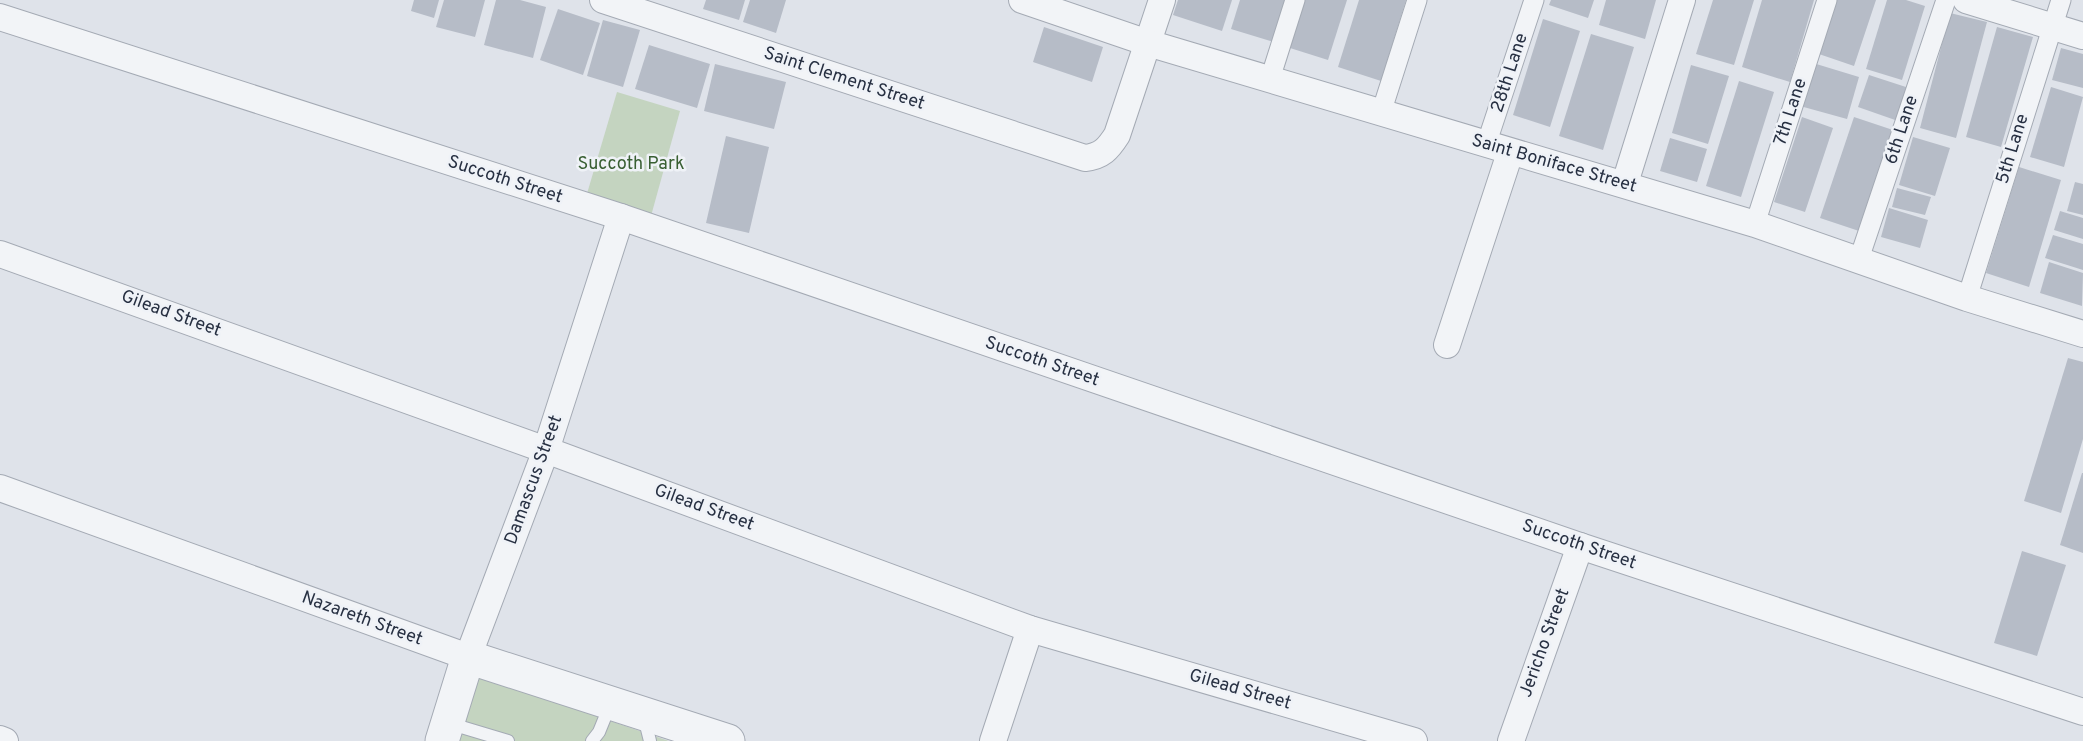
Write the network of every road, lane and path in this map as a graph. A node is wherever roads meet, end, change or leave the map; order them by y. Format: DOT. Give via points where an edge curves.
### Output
graph roads {
  1 [pos="603,0"];
  2 [pos="1023,0"];
  3 [pos="1162,0"];
  4 [pos="1295,0"];
  5 [pos="1417,0"];
  6 [pos="1534,0"];
  7 [pos="1682,0"];
  8 [pos="1827,0"];
  9 [pos="1946,0"];
  10 [pos="1966,0"];
  11 [pos="2061,0"];
  12 [pos="0,17"];
  13 [pos="2052,26"];
  14 [pos="2083,36"];
  15 [pos="1148,43"];
  16 [pos="1270,79"];
  17 [pos="1381,113"];
  18 [pos="1498,149"];
  19 [pos="1625,183"];
  20 [pos="621,217"];
  21 [pos="1755,224"];
  22 [pos="0,254"];
  23 [pos="1859,259"];
  24 [pos="1967,298"];
  25 [pos="2083,334"];
  26 [pos="1447,345"];
  27 [pos="546,450"];
  28 [pos="0,488"];
  29 [pos="1580,546"];
  30 [pos="1030,629"];
  31 [pos="468,657"];
  32 [pos="610,705"];
  33 [pos="2083,712"];
  34 [pos="646,727"];
  35 [pos="445,732"];
  36 [pos="0,739"];
  37 [pos="5,741"];
  38 [pos="509,741"];
  39 [pos="592,741"];
  40 [pos="728,741"];
  41 [pos="993,741"];
  42 [pos="1414,741"];
  43 [pos="1511,741"];
  1 -- 15 [label="street, Saint Clement Street" via="1085,158 1108,149 1117,135"];
  2 -- 15 [label="street, Saint Boniface Street"];
  3 -- 15 [label="street"];
  4 -- 16 [label="street"];
  5 -- 17 [label="street"];
  6 -- 18 [label="street, 28th Lane"];
  7 -- 19 [label="street"];
  8 -- 21 [label="street, 7th Lane"];
  9 -- 23 [label="street, 6th Lane"];
  10 -- 13 [label="street"];
  11 -- 13 [label="street, 5th Lane"];
  12 -- 20 [label="street, Succoth Street"];
  13 -- 14 [label="street"];
  13 -- 24 [label="street, 5th Lane"];
  15 -- 16 [label="street, Saint Boniface Street"];
  16 -- 17 [label="street, Saint Boniface Street"];
  17 -- 18 [label="street, Saint Boniface Street"];
  18 -- 19 [label="street, Saint Boniface Street"];
  18 -- 26 [label="street"];
  19 -- 21 [label="street, Saint Boniface Street"];
  20 -- 27 [label="street, Damascus Street"];
  20 -- 29 [label="street, Succoth Street"];
  21 -- 23 [label="street, Saint Boniface Street"];
  22 -- 27 [label="street, Gilead Street"];
  23 -- 24 [label="street, Saint Boniface Street"];
  24 -- 25 [label="street, Saint Boniface Street"];
  27 -- 30 [label="street, Gilead Street"];
  27 -- 31 [label="street, Damascus Street"];
  28 -- 31 [label="street, Nazareth Street"];
  29 -- 33 [label="street, Succoth Street"];
  29 -- 43 [label="street, Jericho Street"];
  30 -- 41 [label="street"];
  30 -- 42 [label="street, Gilead Street"];
  31 -- 32 [label="street, Nazareth Street"];
  31 -- 35 [label="street, Damascus Street"];
  32 -- 34 [label="street, Nazareth Street"];
  32 -- 39 [label="lane"];
  34 -- 40 [label="street, Nazareth Street"];
  35 -- 38 [label="lane"];
  36 -- 37 [label="street"];
}
